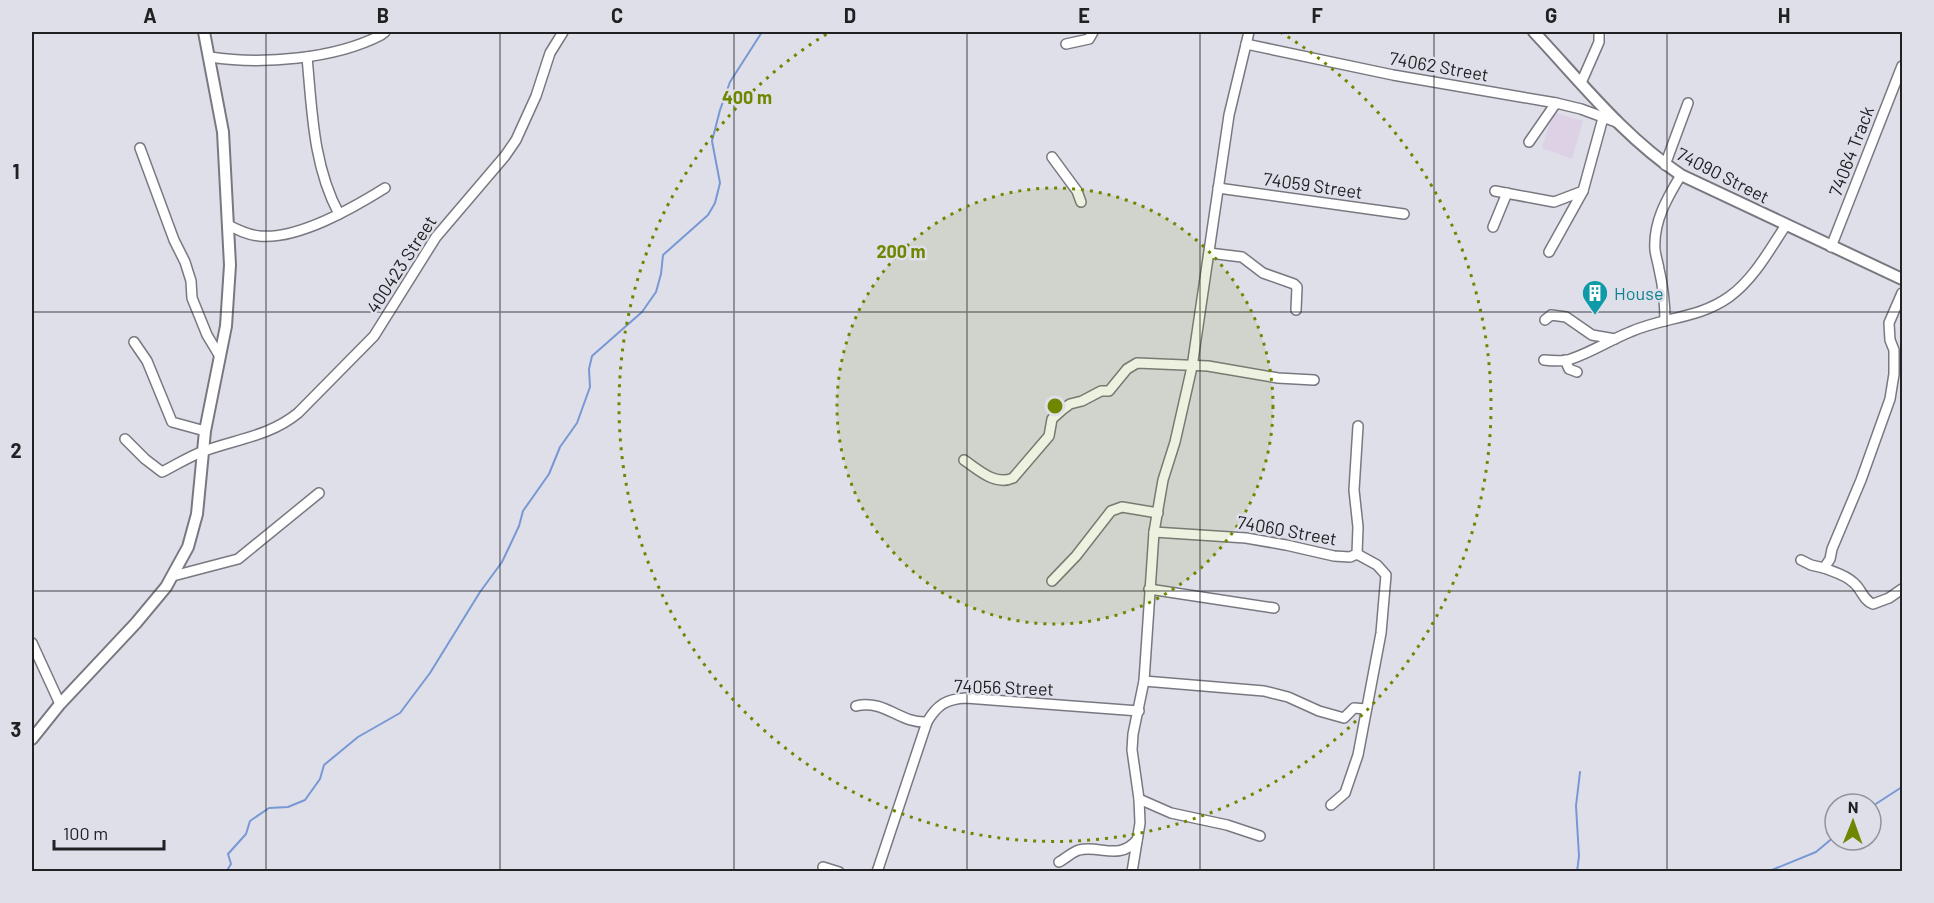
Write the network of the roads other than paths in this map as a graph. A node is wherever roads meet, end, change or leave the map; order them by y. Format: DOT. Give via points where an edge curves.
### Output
graph roads {
  1 [pos="204,32"];
  2 [pos="376,32"];
  3 [pos="385,32"];
  4 [pos="563,32"];
  5 [pos="1093,32"];
  6 [pos="1249,32"];
  7 [pos="1533,32"];
  8 [pos="1599,32"];
  9 [pos="370,41"];
  10 [pos="1066,44"];
  11 [pos="1246,44"];
  12 [pos="210,57"];
  13 [pos="307,57"];
  14 [pos="1902,66"];
  15 [pos="1581,83"];
  16 [pos="1596,99"];
  17 [pos="1556,103"];
  18 [pos="1688,103"];
  19 [pos="1581,109"];
  20 [pos="1604,118"];
  21 [pos="1623,126"];
  22 [pos="1529,142"];
  23 [pos="140,148"];
  24 [pos="1052,157"];
  25 [pos="1665,165"];
  26 [pos="1681,175"];
  27 [pos="385,188"];
  28 [pos="1218,188"];
  29 [pos="1495,190"];
  30 [pos="1583,192"];
  31 [pos="1507,193"];
  32 [pos="1081,202"];
  33 [pos="339,214"];
  34 [pos="1404,214"];
  35 [pos="228,225"];
  36 [pos="1786,225"];
  37 [pos="1493,227"];
  38 [pos="1832,247"];
  39 [pos="1550,252"];
  40 [pos="1209,253"];
  41 [pos="1902,279"];
  42 [pos="1902,293"];
  43 [pos="1296,310"];
  44 [pos="1547,317"];
  45 [pos="1665,321"];
  46 [pos="1618,339"];
  47 [pos="134,342"];
  48 [pos="219,355"];
  49 [pos="1544,360"];
  50 [pos="1565,360"];
  51 [pos="1192,367"];
  52 [pos="1576,372"];
  53 [pos="1314,380"];
  54 [pos="1358,426"];
  55 [pos="205,431"];
  56 [pos="125,439"];
  57 [pos="204,451"];
  58 [pos="964,460"];
  59 [pos="319,493"];
  60 [pos="1158,513"];
  61 [pos="1154,532"];
  62 [pos="1357,554"];
  63 [pos="1801,560"];
  64 [pos="1824,568"];
  65 [pos="173,576"];
  66 [pos="1052,582"];
  67 [pos="1149,589"];
  68 [pos="1902,589"];
  69 [pos="1274,608"];
  70 [pos="32,643"];
  71 [pos="1144,681"];
  72 [pos="60,704"];
  73 [pos="856,706"];
  74 [pos="1366,709"];
  75 [pos="1139,711"];
  76 [pos="927,722"];
  77 [pos="32,739"];
  78 [pos="1139,799"];
  79 [pos="1331,805"];
  80 [pos="1260,836"];
  81 [pos="1137,840"];
  82 [pos="1059,862"];
  83 [pos="823,867"];
  84 [pos="839,872"];
  85 [pos="877,872"];
  86 [pos="1132,872"];
  1 -- 12 [label="street"];
  2 -- 9 [label="street"];
  3 -- 9 [label="street"];
  4 -- 57 [label="street, 400423 Street" via="550,53 516,140 436,237 374,336 287,422 265,433"];
  5 -- 10 [label="street" via="1089,39"];
  6 -- 11 [label="street"];
  7 -- 15 [label="street, 74090 Street"];
  8 -- 15 [label="street" via="1599,42"];
  9 -- 13 [label="street"];
  11 -- 17 [label="street, 74062 Street"];
  11 -- 28 [label="street" via="1229,115"];
  12 -- 13 [label="street"];
  12 -- 35 [label="street" via="223,132"];
  13 -- 33 [label="street" via="318,155"];
  14 -- 38 [label="street, 74064 Track"];
  15 -- 16 [label="street, 74090 Street"];
  16 -- 19 [label="street"];
  16 -- 21 [label="street, 74090 Street"];
  17 -- 19 [label="street, 74062 Street"];
  17 -- 22 [label="street"];
  18 -- 25 [label="street"];
  19 -- 20 [label="street, 74062 Street"];
  20 -- 21 [label="street, 74062 Street"];
  20 -- 30 [label="street"];
  21 -- 25 [label="street, 74090 Street"];
  23 -- 48 [label="street" via="185,262 192,298"];
  24 -- 32 [label="street"];
  25 -- 26 [label="street, 74090 Street"];
  26 -- 36 [label="street, 74090 Street"];
  26 -- 45 [label="street" via="1665,201 1656,239"];
  27 -- 33 [label="street"];
  28 -- 34 [label="street, 74059 Street"];
  28 -- 40 [label="street"];
  29 -- 31 [label="street"];
  30 -- 31 [label="street" via="1554,202"];
  30 -- 39 [label="street"];
  31 -- 37 [label="street"];
  33 -- 35 [label="street" via="324,222 267,237"];
  35 -- 48 [label="street" via="229,297"];
  36 -- 38 [label="street, 74090 Street"];
  36 -- 45 [label="street" via="1759,266 1730,296 1706,311"];
  38 -- 41 [label="street, 74090 Street"];
  40 -- 43 [label="street" via="1242,257 1263,273 1294,284"];
  40 -- 51 [label="street"];
  42 -- 64 [label="street" via="1889,322 1894,350 1890,399"];
  44 -- 46 [label="street" via="1566,317 1592,335"];
  45 -- 46 [label="street"];
  46 -- 50 [label="street"];
  47 -- 55 [label="street" via="147,361 172,422"];
  48 -- 55 [label="street"];
  49 -- 50 [label="street"];
  50 -- 52 [label="street" via="1569,369"];
  51 -- 53 [label="street"];
  51 -- 58 [label="street" via="1137,363 1109,391 1070,404 1052,419 1049,436 1006,482 996,481"];
  51 -- 60 [label="street"];
  54 -- 62 [label="street, 74060 Street" via="1354,490"];
  55 -- 57 [label="street"];
  56 -- 57 [label="street, 400423 Street" via="162,472"];
  57 -- 65 [label="street" via="197,514 188,547"];
  59 -- 65 [label="street" via="238,559"];
  60 -- 61 [label="street"];
  60 -- 66 [label="street" via="1122,507 1111,511"];
  61 -- 62 [label="street, 74060 Street" via="1246,538 1334,556"];
  61 -- 67 [label="street"];
  62 -- 74 [label="street" via="1386,575 1381,633"];
  63 -- 64 [label="street"];
  64 -- 68 [label="street" via="1851,580 1873,604"];
  65 -- 72 [label="street" via="136,623"];
  67 -- 69 [label="street"];
  67 -- 71 [label="street"];
  70 -- 72 [label="street"];
  71 -- 74 [label="street" via="1264,691 1344,718 1354,708"];
  71 -- 75 [label="street"];
  72 -- 77 [label="street"];
  73 -- 76 [label="street" via="876,705 913,721"];
  74 -- 79 [label="street" via="1350,782 1345,793"];
  75 -- 76 [label="street, 74056 Street" via="953,699 939,706"];
  75 -- 78 [label="street" via="1132,750"];
  76 -- 85 [label="street, 74056 Street"];
  78 -- 80 [label="street" via="1171,813"];
  78 -- 81 [label="street"];
  81 -- 82 [label="street" via="1123,850 1078,850"];
  81 -- 86 [label="street"];
  83 -- 84 [label="street"];
}
